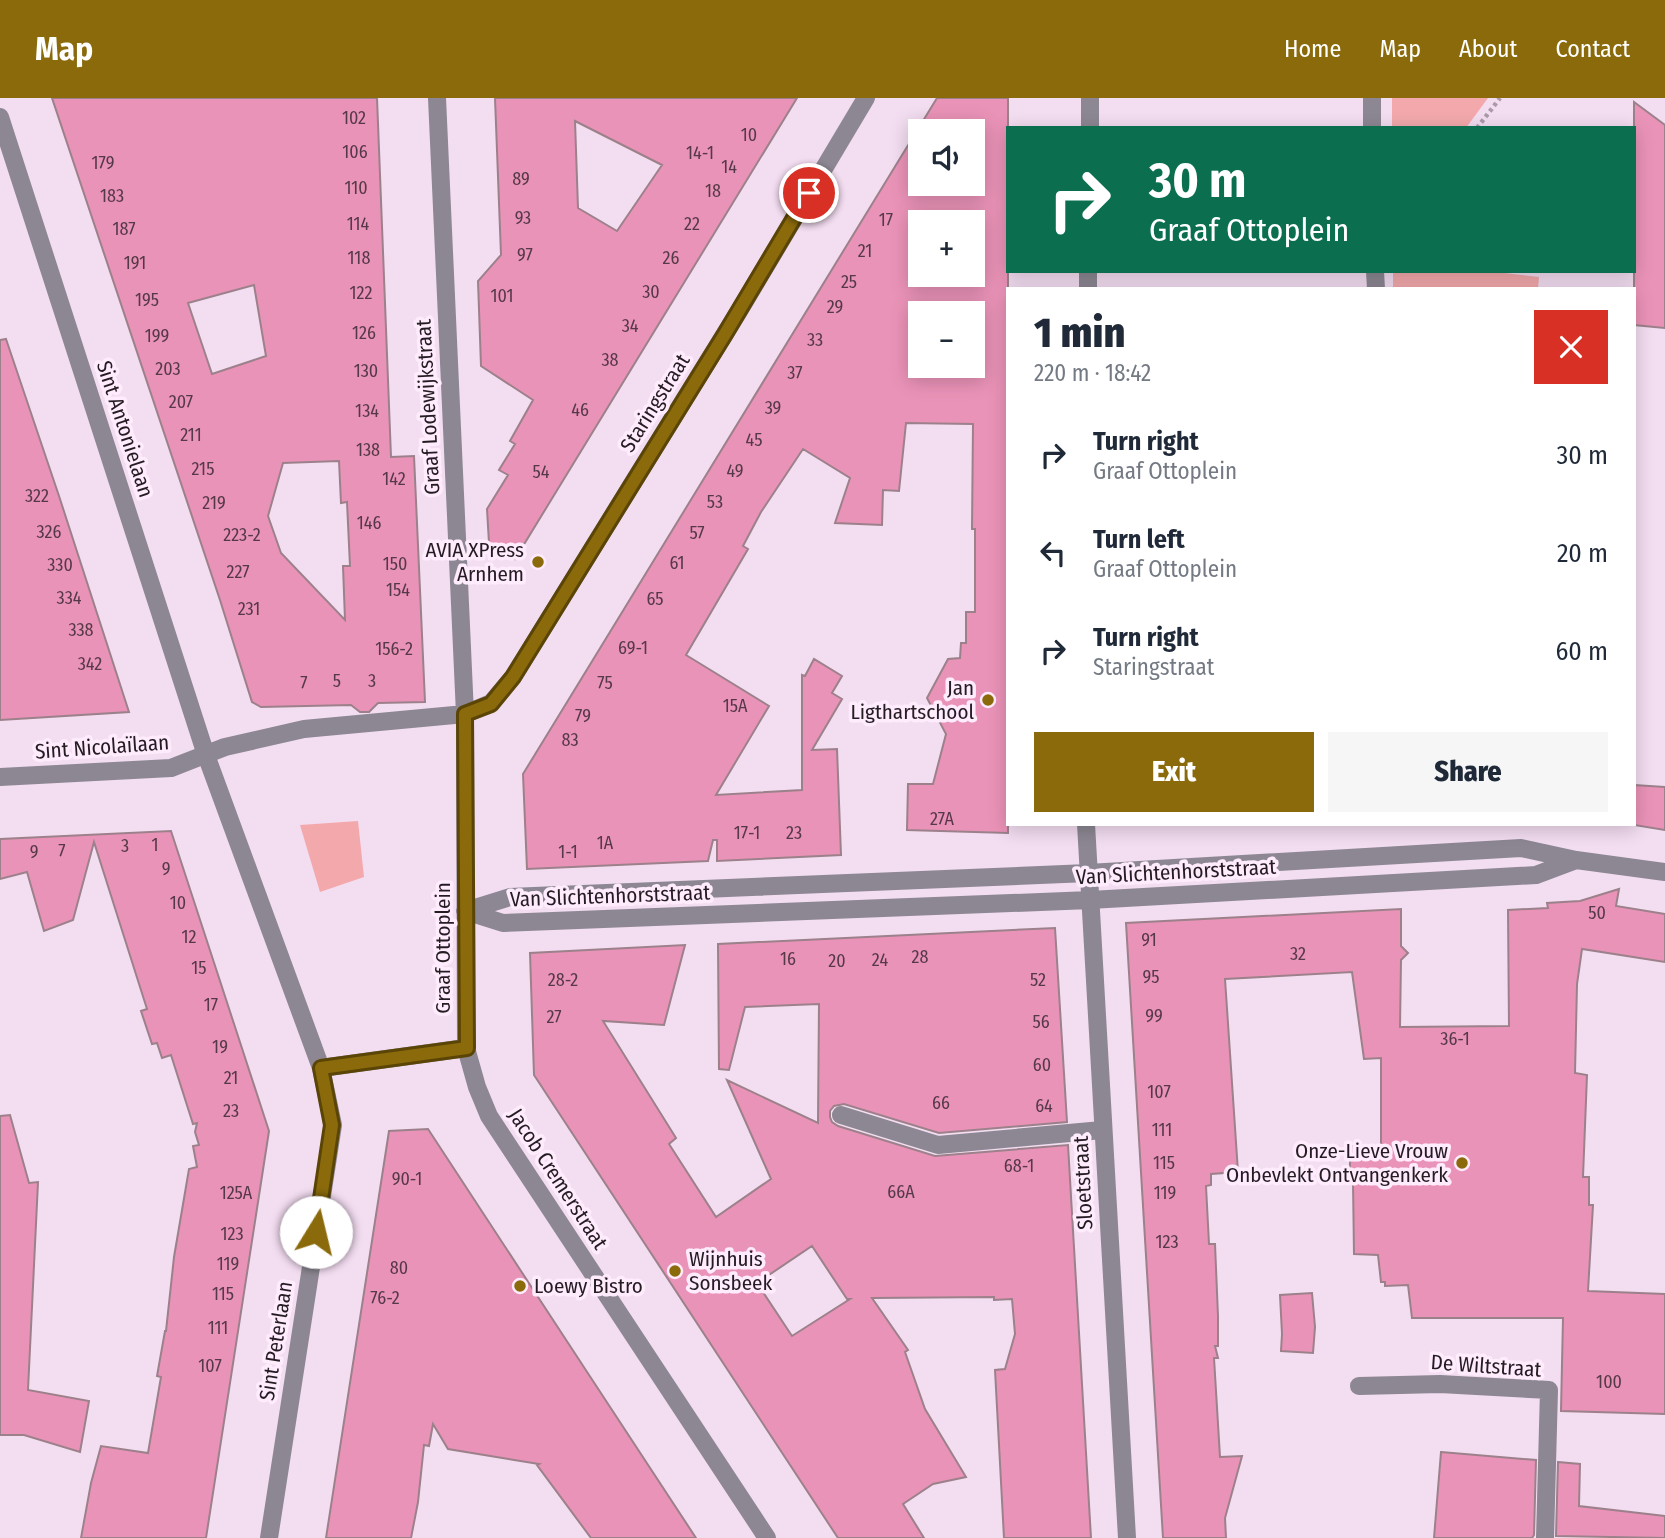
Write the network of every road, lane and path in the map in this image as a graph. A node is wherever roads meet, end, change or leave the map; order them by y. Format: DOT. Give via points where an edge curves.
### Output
graph roads {
  1 [pos="437,98"];
  2 [pos="866,98"];
  3 [pos="1090,98"];
  4 [pos="1372,98"];
  5 [pos="1500,98"];
  6 [pos="0,117"];
  7 [pos="1090,126"];
  8 [pos="1372,126"];
  9 [pos="1479,126"];
  10 [pos="465,714"];
  11 [pos="206,755"];
  12 [pos="0,777"];
  13 [pos="1086,826"];
  14 [pos="1576,860"];
  15 [pos="1665,872"];
  16 [pos="1088,873"];
  17 [pos="1090,900"];
  18 [pos="466,911"];
  19 [pos="467,1048"];
  20 [pos="321,1068"];
  21 [pos="841,1115"];
  22 [pos="1102,1130"];
  23 [pos="1359,1386"];
  24 [pos="269,1538"];
  25 [pos="767,1538"];
  26 [pos="1127,1538"];
  27 [pos="1545,1538"];
  1 -- 10 [label="street, Graaf Lodewijkstraat"];
  2 -- 10 [label="street, Staringstraat" via="513,677 491,704"];
  3 -- 7 [label="street"];
  4 -- 8 [label="street"];
  5 -- 9 [label="path"];
  6 -- 11 [label="street, Sint Antonielaan"];
  10 -- 11 [label="street" via="304,729"];
  10 -- 18 [label="street, Graaf Ottoplein"];
  11 -- 12 [label="street, Sint Nicolaïlaan" via="171,768"];
  11 -- 20 [label="street"];
  13 -- 16 [label="street, Sloetstraat"];
  14 -- 15 [label="street, Van Slichtenhorststraat"];
  14 -- 16 [label="street, Van Slichtenhorststraat" via="1521,848"];
  14 -- 17 [label="street, Van Slichtenhorststraat" via="1536,875"];
  16 -- 17 [label="street, Sloetstraat"];
  16 -- 18 [label="street, Van Slichtenhorststraat" via="510,897"];
  17 -- 18 [label="street, Van Slichtenhorststraat" via="503,923"];
  17 -- 22 [label="street, Sloetstraat"];
  18 -- 19 [label="street, Graaf Ottoplein"];
  19 -- 20 [label="street"];
  19 -- 25 [label="street, Jacob Cremerstraat" via="489,1116"];
  20 -- 24 [label="street, Sint Peterlaan" via="332,1125"];
  21 -- 22 [label="street" via="938,1145"];
  22 -- 26 [label="street, Sloetstraat"];
  23 -- 27 [label="street, De Wiltstraat" via="1440,1384 1549,1390"];
}
